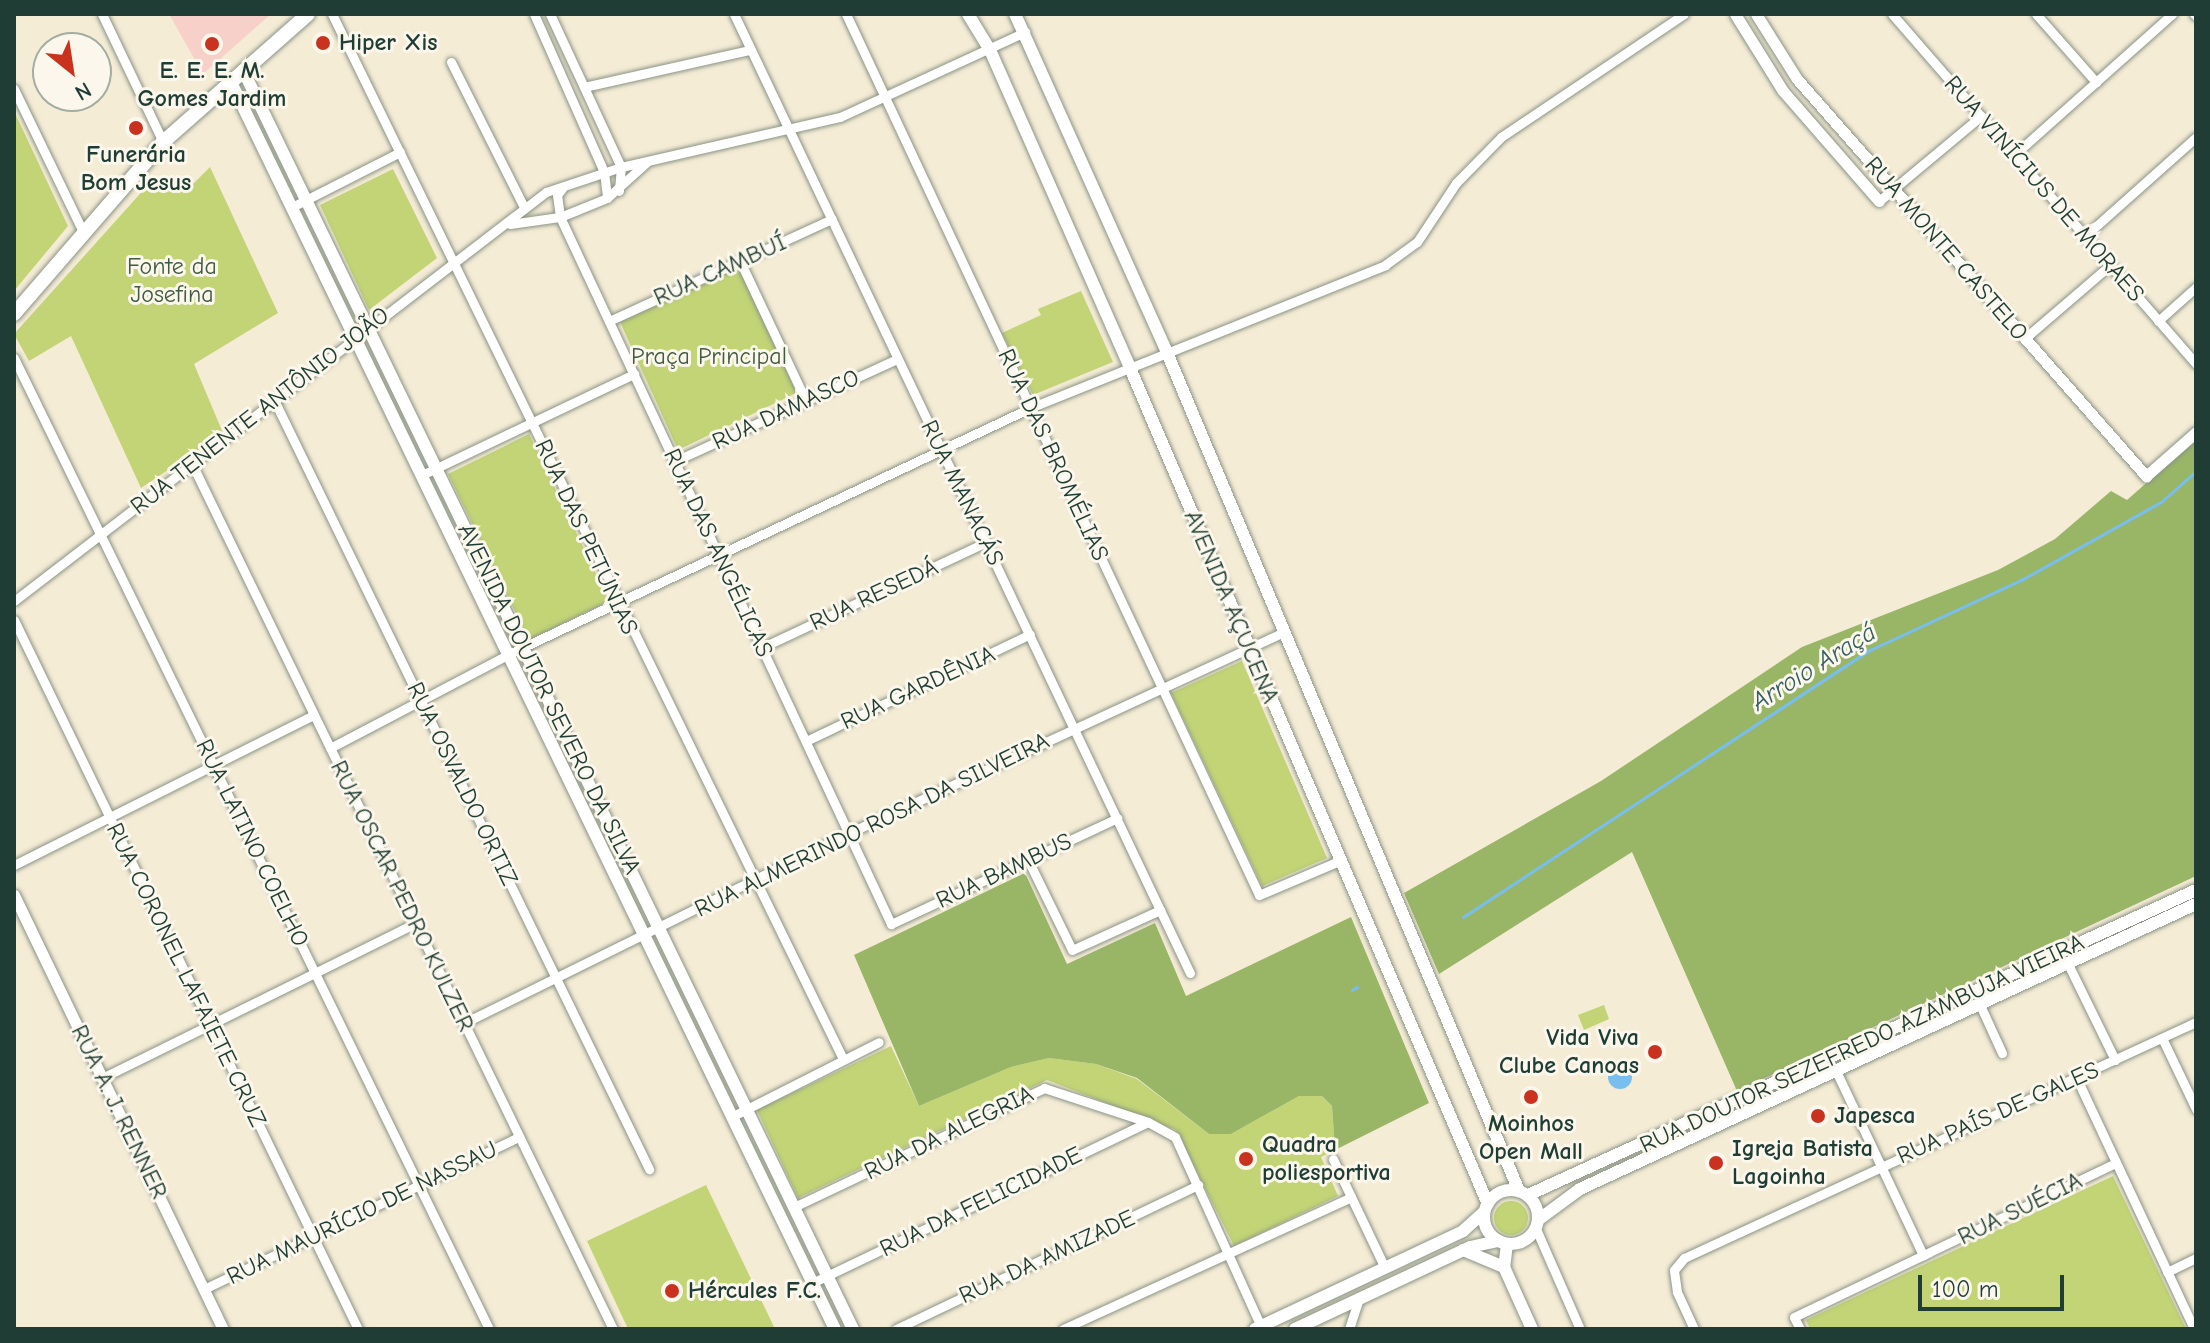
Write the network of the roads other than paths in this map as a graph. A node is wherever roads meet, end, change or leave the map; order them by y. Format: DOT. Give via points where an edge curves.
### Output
graph roads {
  1 [pos="102,14"];
  2 [pos="308,14"];
  3 [pos="332,14"];
  4 [pos="534,14"];
  5 [pos="550,14"];
  6 [pos="734,14"];
  7 [pos="846,14"];
  8 [pos="968,14"];
  9 [pos="1015,14"];
  10 [pos="1684,14"];
  11 [pos="1735,14"];
  12 [pos="1756,14"];
  13 [pos="1892,14"];
  14 [pos="2036,14"];
  15 [pos="2172,14"];
  16 [pos="1025,32"];
  17 [pos="750,50"];
  18 [pos="990,50"];
  19 [pos="451,62"];
  20 [pos="243,70"];
  21 [pos="230,80"];
  22 [pos="2096,82"];
  23 [pos="584,87"];
  24 [pos="14,89"];
  25 [pos="885,97"];
  26 [pos="1981,116"];
  27 [pos="259,122"];
  28 [pos="789,129"];
  29 [pos="2196,137"];
  30 [pos="163,142"];
  31 [pos="400,152"];
  32 [pos="2014,155"];
  33 [pos="649,160"];
  34 [pos="621,167"];
  35 [pos="604,172"];
  36 [pos="567,183"];
  37 [pos="1894,189"];
  38 [pos="619,191"];
  39 [pos="607,198"];
  40 [pos="1879,201"];
  41 [pos="299,203"];
  42 [pos="524,207"];
  43 [pos="560,217"];
  44 [pos="832,219"];
  45 [pos="510,224"];
  46 [pos="84,234"];
  47 [pos="2085,236"];
  48 [pos="740,261"];
  49 [pos="455,262"];
  50 [pos="2110,265"];
  51 [pos="2196,287"];
  52 [pos="14,314"];
  53 [pos="609,321"];
  54 [pos="2158,321"];
  55 [pos="367,328"];
  56 [pos="356,336"];
  57 [pos="2024,339"];
  58 [pos="1168,355"];
  59 [pos="14,358"];
  60 [pos="897,359"];
  61 [pos="2196,364"];
  62 [pos="1130,368"];
  63 [pos="634,374"];
  64 [pos="274,400"];
  65 [pos="806,401"];
  66 [pos="1030,408"];
  67 [pos="532,423"];
  68 [pos="2196,432"];
  69 [pos="941,450"];
  70 [pos="675,461"];
  71 [pos="192,464"];
  72 [pos="430,472"];
  73 [pos="101,534"];
  74 [pos="986,542"];
  75 [pos="717,555"];
  76 [pos="14,601"];
  77 [pos="617,603"];
  78 [pos="14,620"];
  79 [pos="1282,633"];
  80 [pos="1030,634"];
  81 [pos="524,647"];
  82 [pos="761,648"];
  83 [pos="1249,648"];
  84 [pos="511,653"];
  85 [pos="1163,686"];
  86 [pos="421,700"];
  87 [pos="314,715"];
  88 [pos="1073,728"];
  89 [pos="806,741"];
  90 [pos="330,748"];
  91 [pos="214,765"];
  92 [pos="109,817"];
  93 [pos="1117,818"];
  94 [pos="849,833"];
  95 [pos="1028,860"];
  96 [pos="1339,861"];
  97 [pos="14,865"];
  98 [pos="753,880"];
  99 [pos="2196,890"];
  100 [pos="14,895"];
  101 [pos="2196,904"];
  102 [pos="1160,910"];
  103 [pos="415,923"];
  104 [pos="891,924"];
  105 [pos="661,926"];
  106 [pos="647,933"];
  107 [pos="2068,964"];
  108 [pos="315,973"];
  109 [pos="1190,973"];
  110 [pos="557,976"];
  111 [pos="1980,1005"];
  112 [pos="2196,1022"];
  113 [pos="464,1023"];
  114 [pos="210,1024"];
  115 [pos="2162,1038"];
  116 [pos="879,1042"];
  117 [pos="2002,1053"];
  118 [pos="843,1059"];
  119 [pos="2115,1060"];
  120 [pos="1836,1071"];
  121 [pos="102,1078"];
  122 [pos="2077,1079"];
  123 [pos="750,1108"];
  124 [pos="2196,1109"];
  125 [pos="735,1115"];
  126 [pos="1148,1122"];
  127 [pos="519,1137"];
  128 [pos="1333,1159"];
  129 [pos="2116,1163"];
  130 [pos="1882,1164"];
  131 [pos="649,1169"];
  132 [pos="419,1185"];
  133 [pos="1198,1185"];
  134 [pos="1524,1193"];
  135 [pos="1351,1197"];
  136 [pos="796,1206"];
  137 [pos="1486,1208"];
  138 [pos="1537,1224"];
  139 [pos="313,1236"];
  140 [pos="1502,1242"];
  141 [pos="1463,1250"];
  142 [pos="1230,1253"];
  143 [pos="1923,1255"];
  144 [pos="2196,1258"];
  145 [pos="1504,1267"];
  146 [pos="1385,1268"];
  147 [pos="2167,1272"];
  148 [pos="830,1275"];
  149 [pos="814,1282"];
  150 [pos="204,1289"];
  151 [pos="1359,1299"];
  152 [pos="1260,1328"];
  153 [pos="223,1329"];
  154 [pos="358,1329"];
  155 [pos="489,1329"];
  156 [pos="613,1329"];
  157 [pos="835,1329"];
  158 [pos="853,1329"];
  159 [pos="896,1329"];
  160 [pos="1063,1329"];
  161 [pos="1295,1329"];
  162 [pos="1349,1329"];
  163 [pos="1532,1329"];
  164 [pos="1580,1329"];
  165 [pos="1694,1329"];
  166 [pos="1800,1329"];
  167 [pos="2194,1329"];
  1 -- 30 [label="street"];
  2 -- 20 [label="main road"];
  3 -- 31 [label="street, RUA DAS PETÚNIAS"];
  4 -- 35 [label="street"];
  5 -- 23 [label="street"];
  6 -- 17 [label="street, RUA MANACÁS"];
  7 -- 25 [label="street, RUA DAS BROMÉLIAS"];
  8 -- 18 [label="main road, AVENIDA AÇUCENA"];
  9 -- 16 [label="main road, AVENIDA AÇUCENA"];
  10 -- 58 [label="street" via="1501,137 1473,163 1417,242 1398,258"];
  11 -- 40 [label="street, RUA MONTE CASTELO" via="1783,91"];
  12 -- 37 [label="street, RUA MONTE CASTELO" via="1797,79"];
  13 -- 26 [label="street, RUA VINÍCIUS DE MORAES"];
  14 -- 22 [label="street"];
  15 -- 22 [label="street"];
  16 -- 18 [label="street, RUA TENENTE ANTÔNIO JOÃO"];
  16 -- 58 [label="main road, AVENIDA AÇUCENA"];
  17 -- 23 [label="street"];
  17 -- 28 [label="street, RUA MANACÁS"];
  18 -- 25 [label="street, RUA TENENTE ANTÔNIO JOÃO"];
  18 -- 62 [label="main road, AVENIDA AÇUCENA"];
  19 -- 42 [label="street"];
  20 -- 21 [label="main road"];
  20 -- 27 [label="main road, AVENIDA DOUTOR SEVERO DA SILVA"];
  21 -- 27 [label="main road, AVENIDA DOUTOR SEVERO DA SILVA"];
  21 -- 30 [label="main road"];
  22 -- 32 [label="street"];
  23 -- 34 [label="street"];
  24 -- 46 [label="street"];
  25 -- 28 [label="street, RUA TENENTE ANTÔNIO JOÃO" via="840,117"];
  25 -- 66 [label="street, RUA DAS BROMÉLIAS"];
  26 -- 32 [label="street, RUA VINÍCIUS DE MORAES"];
  26 -- 37 [label="street"];
  27 -- 41 [label="main road, AVENIDA DOUTOR SEVERO DA SILVA"];
  28 -- 33 [label="street, RUA TENENTE ANTÔNIO JOÃO"];
  28 -- 44 [label="street, RUA MANACÁS"];
  29 -- 47 [label="street"];
  30 -- 46 [label="main road"];
  31 -- 41 [label="street"];
  31 -- 49 [label="street, RUA DAS PETÚNIAS"];
  32 -- 47 [label="street, RUA VINÍCIUS DE MORAES"];
  33 -- 34 [label="street, RUA TENENTE ANTÔNIO JOÃO"];
  33 -- 38 [label="street, RUA TENENTE ANTÔNIO JOÃO"];
  34 -- 35 [label="street, RUA TENENTE ANTÔNIO JOÃO"];
  34 -- 38 [label="street"];
  35 -- 36 [label="street, RUA TENENTE ANTÔNIO JOÃO"];
  35 -- 39 [label="street"];
  36 -- 42 [label="street, RUA TENENTE ANTÔNIO JOÃO"];
  36 -- 43 [label="street" via="557,195"];
  37 -- 40 [label="street"];
  37 -- 57 [label="street, RUA MONTE CASTELO"];
  38 -- 39 [label="street, RUA TENENTE ANTÔNIO JOÃO"];
  39 -- 43 [label="street, RUA TENENTE ANTÔNIO JOÃO"];
  41 -- 55 [label="main road, AVENIDA DOUTOR SEVERO DA SILVA"];
  41 -- 56 [label="main road, AVENIDA DOUTOR SEVERO DA SILVA"];
  42 -- 45 [label="street, RUA TENENTE ANTÔNIO JOÃO"];
  43 -- 45 [label="street, RUA TENENTE ANTÔNIO JOÃO"];
  43 -- 53 [label="street, RUA DAS ANGÉLICAS"];
  44 -- 48 [label="street, RUA CAMBUÍ"];
  44 -- 60 [label="street, RUA MANACÁS"];
  45 -- 49 [label="street, RUA TENENTE ANTÔNIO JOÃO"];
  46 -- 52 [label="main road"];
  47 -- 50 [label="street, RUA VINÍCIUS DE MORAES"];
  48 -- 53 [label="street, RUA CAMBUÍ"];
  48 -- 65 [label="street"];
  49 -- 55 [label="street, RUA TENENTE ANTÔNIO JOÃO"];
  49 -- 67 [label="street, RUA DAS PETÚNIAS"];
  50 -- 54 [label="street, RUA VINÍCIUS DE MORAES"];
  50 -- 57 [label="street"];
  51 -- 54 [label="street"];
  53 -- 63 [label="street, RUA DAS ANGÉLICAS"];
  54 -- 61 [label="street, RUA VINÍCIUS DE MORAES"];
  55 -- 56 [label="street, RUA TENENTE ANTÔNIO JOÃO"];
  55 -- 72 [label="main road, AVENIDA DOUTOR SEVERO DA SILVA"];
  56 -- 64 [label="street, RUA TENENTE ANTÔNIO JOÃO"];
  56 -- 72 [label="main road, AVENIDA DOUTOR SEVERO DA SILVA"];
  57 -- 68 [label="street, RUA MONTE CASTELO" via="2146,476"];
  58 -- 62 [label="street"];
  58 -- 79 [label="main road, AVENIDA AÇUCENA"];
  59 -- 73 [label="street, RUA LATINO COELHO"];
  60 -- 65 [label="street, RUA DAMASCO"];
  60 -- 69 [label="street, RUA MANACÁS"];
  62 -- 66 [label="street"];
  62 -- 83 [label="main road, AVENIDA AÇUCENA"];
  63 -- 67 [label="street"];
  63 -- 70 [label="street, RUA DAS ANGÉLICAS"];
  64 -- 71 [label="street, RUA TENENTE ANTÔNIO JOÃO"];
  64 -- 86 [label="street, RUA OSVALDO ORTIZ"];
  65 -- 70 [label="street, RUA DAMASCO"];
  66 -- 69 [label="street"];
  66 -- 85 [label="street, RUA DAS BROMÉLIAS"];
  67 -- 72 [label="street"];
  67 -- 77 [label="street, RUA DAS PETÚNIAS"];
  69 -- 74 [label="street, RUA MANACÁS"];
  69 -- 75 [label="street"];
  70 -- 75 [label="street, RUA DAS ANGÉLICAS"];
  71 -- 73 [label="street, RUA TENENTE ANTÔNIO JOÃO"];
  71 -- 87 [label="street, RUA OSCAR PEDRO KULZER"];
  72 -- 81 [label="main road, AVENIDA DOUTOR SEVERO DA SILVA"];
  72 -- 84 [label="main road, AVENIDA DOUTOR SEVERO DA SILVA"];
  73 -- 76 [label="street, RUA TENENTE ANTÔNIO JOÃO"];
  73 -- 91 [label="street, RUA LATINO COELHO"];
  74 -- 80 [label="street, RUA MANACÁS"];
  74 -- 82 [label="street, RUA RESEDÁ"];
  75 -- 77 [label="street"];
  75 -- 82 [label="street, RUA DAS ANGÉLICAS"];
  77 -- 81 [label="street"];
  77 -- 98 [label="street, RUA DAS PETÚNIAS"];
  78 -- 92 [label="street, RUA CORONEL LAFAIETE CRUZ"];
  79 -- 83 [label="street, RUA ALMERINDO ROSA DA SILVEIRA"];
  79 -- 134 [label="main road, AVENIDA AÇUCENA"];
  80 -- 88 [label="street, RUA MANACÁS"];
  80 -- 89 [label="street, RUA GARDÊNIA"];
  81 -- 84 [label="street"];
  81 -- 105 [label="main road, AVENIDA DOUTOR SEVERO DA SILVA"];
  82 -- 89 [label="street, RUA DAS ANGÉLICAS"];
  83 -- 85 [label="street, RUA ALMERINDO ROSA DA SILVEIRA"];
  83 -- 96 [label="main road, AVENIDA AÇUCENA"];
  84 -- 86 [label="street"];
  84 -- 106 [label="main road, AVENIDA DOUTOR SEVERO DA SILVA"];
  85 -- 88 [label="street, RUA ALMERINDO ROSA DA SILVEIRA"];
  85 -- 96 [label="street, RUA DAS BROMÉLIAS" via="1259,895"];
  86 -- 90 [label="street"];
  86 -- 110 [label="street, RUA OSVALDO ORTIZ"];
  87 -- 90 [label="street, RUA OSCAR PEDRO KULZER"];
  87 -- 91 [label="street"];
  88 -- 93 [label="street, RUA MANACÁS"];
  88 -- 94 [label="street, RUA ALMERINDO ROSA DA SILVEIRA"];
  89 -- 94 [label="street, RUA DAS ANGÉLICAS"];
  90 -- 103 [label="street, RUA OSCAR PEDRO KULZER"];
  91 -- 92 [label="street"];
  91 -- 108 [label="street, RUA LATINO COELHO"];
  92 -- 97 [label="street"];
  92 -- 114 [label="street, RUA CORONEL LAFAIETE CRUZ"];
  93 -- 95 [label="street, RUA BAMBUS"];
  93 -- 102 [label="street, RUA MANACÁS"];
  94 -- 98 [label="street, RUA ALMERINDO ROSA DA SILVEIRA"];
  94 -- 104 [label="street, RUA DAS ANGÉLICAS"];
  95 -- 102 [label="street" via="1072,950"];
  95 -- 104 [label="street, RUA BAMBUS"];
  96 -- 137 [label="main road, AVENIDA AÇUCENA"];
  98 -- 105 [label="street, RUA ALMERINDO ROSA DA SILVEIRA"];
  98 -- 118 [label="street, RUA DAS PETÚNIAS"];
  99 -- 134 [label="main road, RUA DOUTOR SEZEFREDO AZAMBUJA VIEIRA"];
  100 -- 121 [label="street, RUA A. J. RENNER"];
  101 -- 107 [label="main road, RUA DOUTOR SEZEFREDO AZAMBUJA VIEIRA"];
  102 -- 109 [label="street, RUA MANACÁS"];
  103 -- 108 [label="street"];
  103 -- 113 [label="street, RUA OSCAR PEDRO KULZER"];
  105 -- 106 [label="street, RUA ALMERINDO ROSA DA SILVEIRA"];
  105 -- 123 [label="main road, AVENIDA DOUTOR SEVERO DA SILVA"];
  106 -- 110 [label="street, RUA ALMERINDO ROSA DA SILVEIRA"];
  106 -- 125 [label="main road, AVENIDA DOUTOR SEVERO DA SILVA"];
  107 -- 111 [label="main road, RUA DOUTOR SEZEFREDO AZAMBUJA VIEIRA"];
  107 -- 119 [label="street"];
  108 -- 114 [label="street"];
  108 -- 132 [label="street, RUA LATINO COELHO"];
  110 -- 113 [label="street, RUA ALMERINDO ROSA DA SILVEIRA"];
  110 -- 131 [label="street, RUA OSVALDO ORTIZ"];
  111 -- 117 [label="street"];
  111 -- 120 [label="main road, RUA DOUTOR SEZEFREDO AZAMBUJA VIEIRA"];
  112 -- 115 [label="street, RUA PAÍS DE GALES"];
  113 -- 127 [label="street, RUA OSCAR PEDRO KULZER"];
  114 -- 121 [label="street"];
  114 -- 139 [label="street, RUA CORONEL LAFAIETE CRUZ"];
  115 -- 119 [label="street, RUA PAÍS DE GALES"];
  115 -- 124 [label="street"];
  116 -- 118 [label="street"];
  118 -- 123 [label="street"];
  119 -- 122 [label="street, RUA PAÍS DE GALES"];
  120 -- 130 [label="street"];
  120 -- 138 [label="main road, RUA DOUTOR SEZEFREDO AZAMBUJA VIEIRA" via="1580,1189"];
  121 -- 150 [label="street, RUA A. J. RENNER"];
  122 -- 129 [label="street"];
  122 -- 130 [label="street, RUA PAÍS DE GALES"];
  123 -- 125 [label="street"];
  123 -- 136 [label="main road, AVENIDA DOUTOR SEVERO DA SILVA"];
  125 -- 149 [label="main road, AVENIDA DOUTOR SEVERO DA SILVA"];
  126 -- 133 [label="street, RUA DA ALEGRIA" via="1175,1137"];
  126 -- 136 [label="street, RUA DA ALEGRIA" via="1044,1088"];
  126 -- 148 [label="street, RUA DA FELICIDADE"];
  127 -- 132 [label="street, RUA MAURÍCIO DE NASSAU"];
  127 -- 156 [label="street, RUA OSCAR PEDRO KULZER"];
  128 -- 135 [label="street"];
  129 -- 143 [label="street, RUA SUÉCIA"];
  129 -- 147 [label="street"];
  130 -- 143 [label="street"];
  130 -- 165 [label="street, RUA PAÍS DE GALES" via="1684,1258 1674,1270 1677,1292"];
  132 -- 139 [label="street, RUA MAURÍCIO DE NASSAU"];
  132 -- 155 [label="street, RUA LATINO COELHO"];
  133 -- 142 [label="street, RUA DA ALEGRIA"];
  133 -- 159 [label="street, RUA DA AMIZADE"];
  134 -- 137 [label="main road" via="1501,1192"];
  134 -- 138 [label="main road"];
  135 -- 142 [label="street"];
  135 -- 146 [label="street"];
  136 -- 148 [label="main road, AVENIDA DOUTOR SEVERO DA SILVA"];
  137 -- 140 [label="main road" via="1487,1229"];
  137 -- 146 [label="main road" via="1463,1231"];
  138 -- 140 [label="main road" via="1524,1241"];
  138 -- 164 [label="street"];
  139 -- 150 [label="street, RUA MAURÍCIO DE NASSAU"];
  139 -- 154 [label="street, RUA CORONEL LAFAIETE CRUZ"];
  140 -- 141 [label="main road"];
  140 -- 145 [label="main road"];
  141 -- 145 [label="main road"];
  141 -- 151 [label="main road"];
  142 -- 152 [label="street, RUA DA ALEGRIA"];
  142 -- 160 [label="street"];
  143 -- 166 [label="street, RUA SUÉCIA" via="1794,1317"];
  144 -- 147 [label="street"];
  145 -- 163 [label="main road"];
  146 -- 152 [label="main road"];
  147 -- 167 [label="street"];
  148 -- 149 [label="street, RUA DA FELICIDADE"];
  148 -- 158 [label="main road, AVENIDA DOUTOR SEVERO DA SILVA"];
  149 -- 157 [label="main road, AVENIDA DOUTOR SEVERO DA SILVA"];
  150 -- 153 [label="street, RUA A. J. RENNER"];
  151 -- 161 [label="main road"];
  151 -- 162 [label="street"];
}
